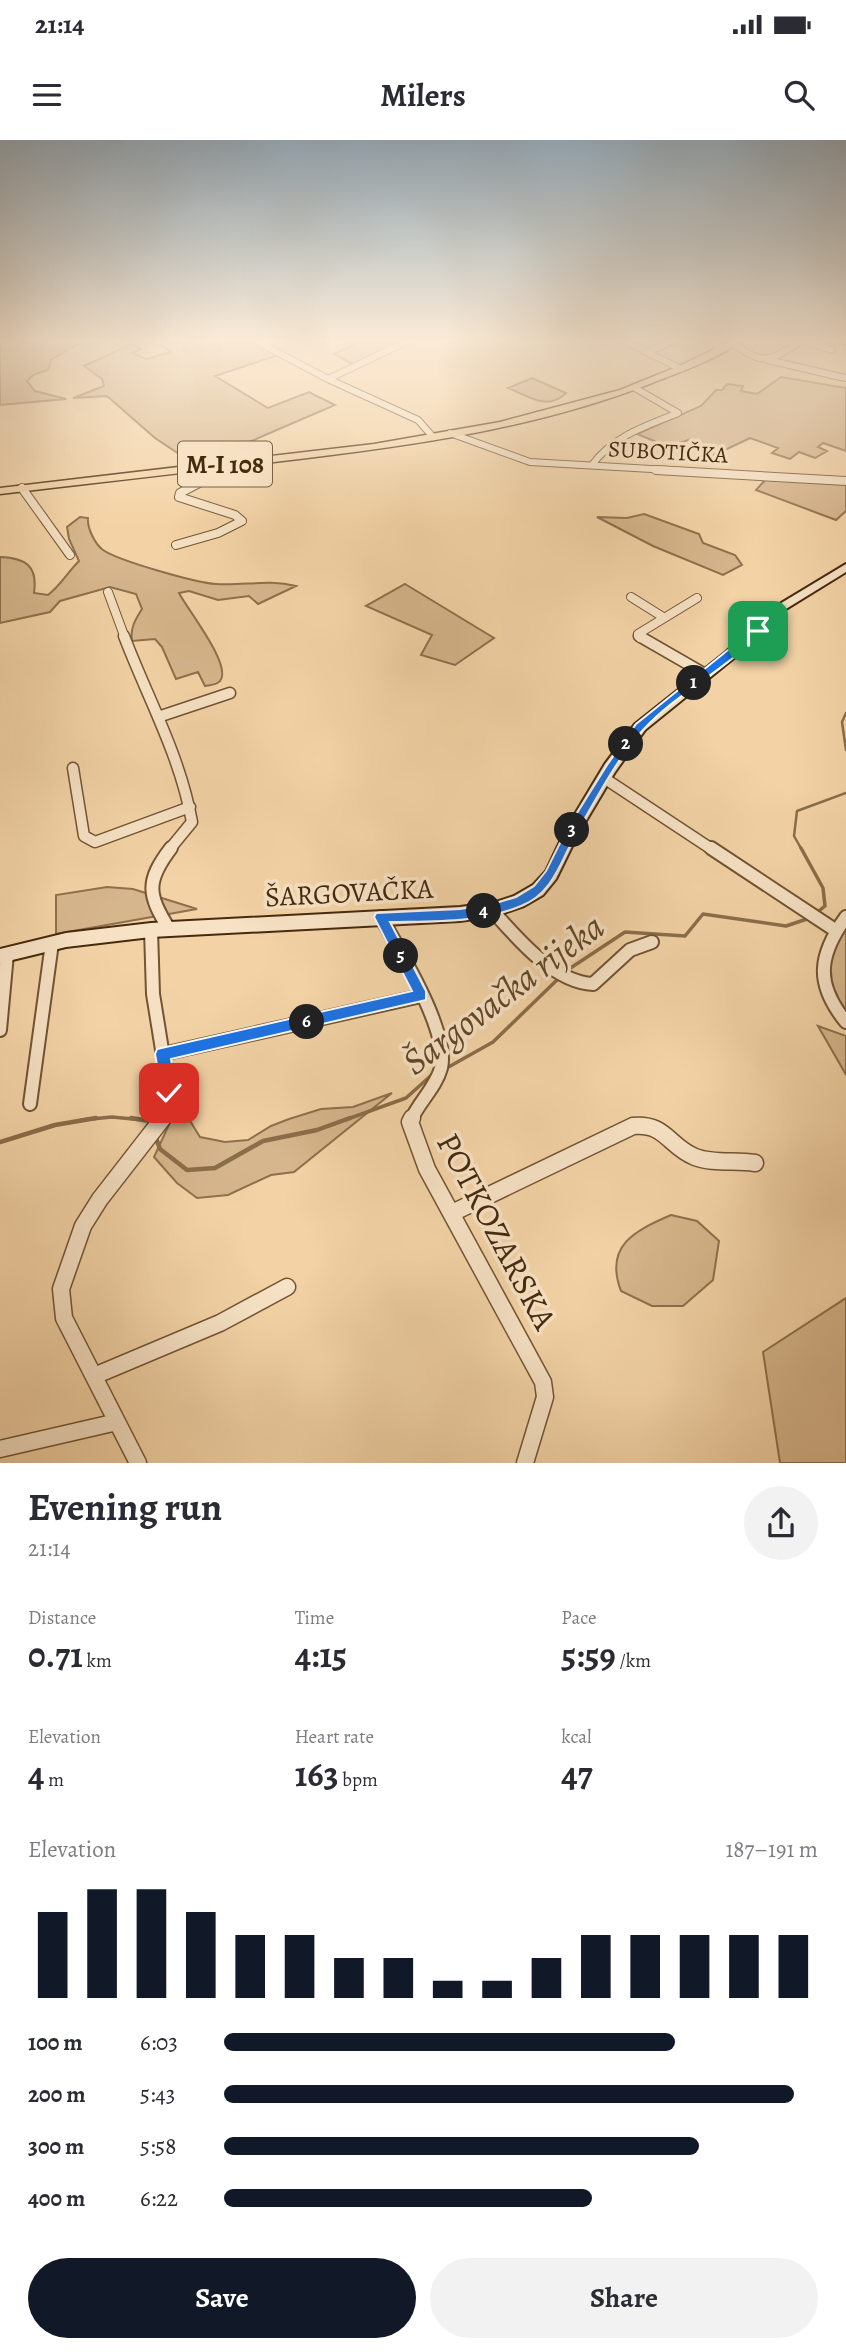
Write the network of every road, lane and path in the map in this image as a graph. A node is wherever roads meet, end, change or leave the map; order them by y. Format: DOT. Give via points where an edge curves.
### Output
graph roads {
  1 [pos="377,402"];
  2 [pos="586,402"];
  3 [pos="659,402"];
  4 [pos="471,429"];
  5 [pos="430,431"];
  6 [pos="450,433"];
  7 [pos="592,465"];
  8 [pos="214,466"];
  9 [pos="846,481"];
  10 [pos="22,488"];
  11 [pos="0,491"];
  12 [pos="176,545"];
  13 [pos="70,555"];
  14 [pos="846,567"];
  15 [pos="108,592"];
  16 [pos="631,597"];
  17 [pos="697,598"];
  18 [pos="663,617"];
  19 [pos="705,674"];
  20 [pos="230,693"];
  21 [pos="161,716"];
  22 [pos="73,768"];
  23 [pos="604,778"];
  24 [pos="190,807"];
  25 [pos="491,909"];
  26 [pos="381,917"];
  27 [pos="846,917"];
  28 [pos="169,929"];
  29 [pos="151,930"];
  30 [pos="835,930"];
  31 [pos="652,942"];
  32 [pos="52,943"];
  33 [pos="3,955"];
  34 [pos="421,996"];
  35 [pos="846,1021"];
  36 [pos="0,1030"];
  37 [pos="163,1054"];
  38 [pos="30,1104"];
  39 [pos="754,1163"];
  40 [pos="452,1213"];
  41 [pos="287,1287"];
  42 [pos="94,1376"];
  43 [pos="117,1422"];
  44 [pos="0,1449"];
  45 [pos="138,1463"];
  46 [pos="525,1463"];
  1 -- 5 [label="street"];
  2 -- 4 [label="main road, M-I 108"];
  3 -- 7 [label="street" via="678,413 612,443"];
  4 -- 5 [label="main road"];
  4 -- 6 [label="main road, M-I 108"];
  5 -- 6 [label="main road, M-I 108"];
  5 -- 8 [label="main road, M-I 108" via="404,441"];
  6 -- 7 [label="street, SUBOTIČKA" via="528,461"];
  7 -- 9 [label="street, SUBOTIČKA"];
  8 -- 10 [label="main road, M-I 108"];
  8 -- 12 [label="street" via="212,475 179,497 242,521"];
  10 -- 11 [label="main road, M-I 108"];
  10 -- 13 [label="street"];
  14 -- 19 [label="street, ŠARGOVAČKA" via="777,610"];
  15 -- 21 [label="street"];
  16 -- 18 [label="street"];
  17 -- 18 [label="street"];
  18 -- 19 [label="street" via="638,634 640,639"];
  19 -- 23 [label="street, ŠARGOVAČKA" via="640,727"];
  20 -- 21 [label="street"];
  21 -- 24 [label="street" via="180,764"];
  22 -- 24 [label="street" via="85,836 95,842"];
  23 -- 25 [label="street, ŠARGOVAČKA" via="544,882 519,901"];
  23 -- 30 [label="street"];
  24 -- 28 [label="street" via="192,822 150,883 152,899"];
  25 -- 26 [label="street, ŠARGOVAČKA"];
  25 -- 31 [label="street" via="515,936 571,980 587,986 631,950"];
  26 -- 28 [label="street, ŠARGOVAČKA"];
  26 -- 34 [label="street, POTKOZARSKA"];
  27 -- 30 [label="street"];
  28 -- 29 [label="street, ŠARGOVAČKA"];
  29 -- 32 [label="street, ŠARGOVAČKA"];
  29 -- 37 [label="street" via="153,994"];
  30 -- 35 [label="street" via="820,976"];
  32 -- 33 [label="street, ŠARGOVAČKA"];
  32 -- 38 [label="street"];
  33 -- 36 [label="street"];
  34 -- 37 [label="street"];
  34 -- 40 [label="street, POTKOZARSKA" via="443,1060 437,1079 410,1122 435,1186"];
  37 -- 42 [label="street" via="169,1093 163,1120 83,1226 61,1289 64,1318"];
  39 -- 40 [label="street" via="701,1159 646,1123"];
  40 -- 46 [label="street, POTKOZARSKA" via="543,1382 545,1397"];
  41 -- 42 [label="street" via="220,1323"];
  42 -- 43 [label="street"];
  43 -- 44 [label="street"];
  43 -- 45 [label="street"];
}
